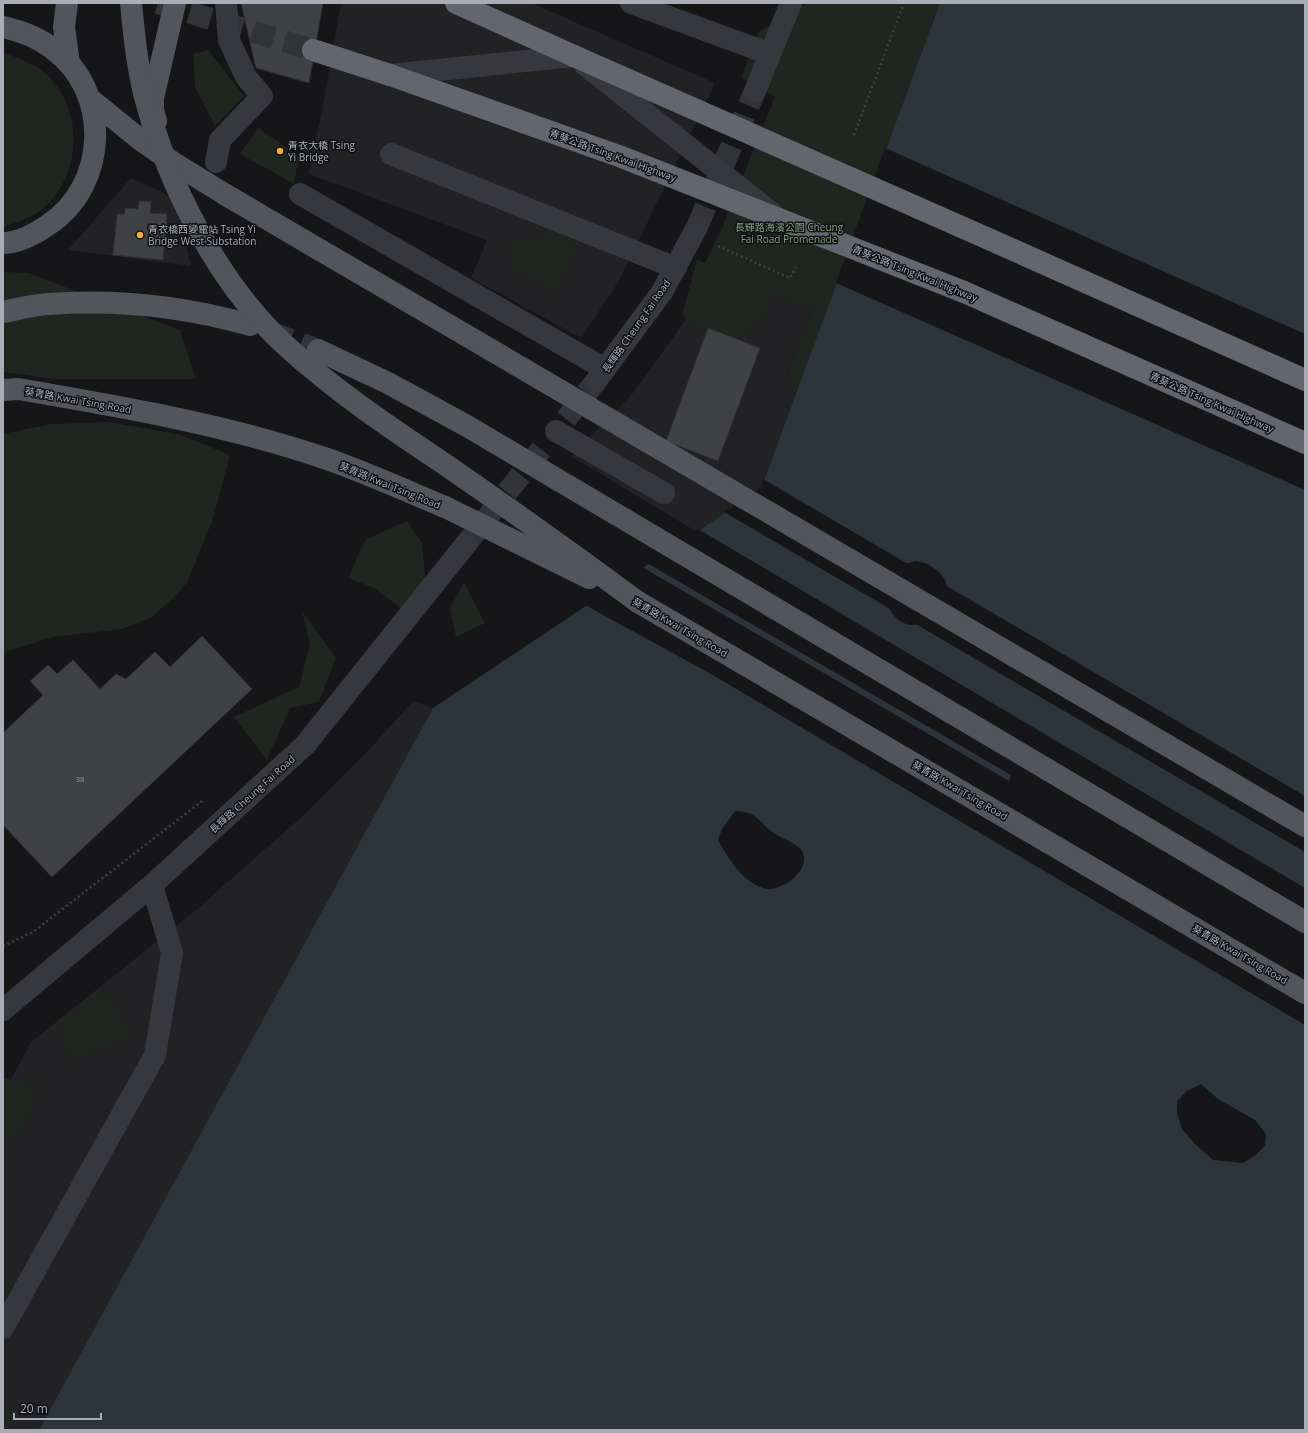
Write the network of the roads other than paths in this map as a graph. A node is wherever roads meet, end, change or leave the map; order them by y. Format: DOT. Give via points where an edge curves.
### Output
graph roads {
  1 [pos="67,3"];
  2 [pos="131,3"];
  3 [pos="175,3"];
  4 [pos="226,3"];
  5 [pos="456,3"];
  6 [pos="631,3"];
  7 [pos="791,3"];
  8 [pos="3,28"];
  9 [pos="313,50"];
  10 [pos="770,54"];
  11 [pos="574,56"];
  12 [pos="69,64"];
  13 [pos="390,75"];
  14 [pos="755,91"];
  15 [pos="90,99"];
  16 [pos="391,154"];
  17 [pos="216,162"];
  18 [pos="174,163"];
  19 [pos="300,194"];
  20 [pos="778,218"];
  21 [pos="698,227"];
  22 [pos="3,243"];
  23 [pos="676,268"];
  24 [pos="3,312"];
  25 [pos="250,325"];
  26 [pos="318,350"];
  27 [pos="1305,380"];
  28 [pos="8,392"];
  29 [pos="557,430"];
  30 [pos="1305,443"];
  31 [pos="664,493"];
  32 [pos="466,544"];
  33 [pos="638,602"];
  34 [pos="1305,826"];
  35 [pos="152,885"];
  36 [pos="1305,922"];
  37 [pos="1305,992"];
  38 [pos="3,1010"];
  39 [pos="3,1328"];
  1 -- 12 [label="main road" via="64,28"];
  2 -- 33 [label="main road, bridge" via="138,65 145,97 173,181 207,244 252,308 284,344 330,384"];
  3 -- 18 [label="main road" via="153,98 153,110"];
  4 -- 17 [label="street" via="229,40 246,77 262,96 220,140"];
  5 -- 11 [label="highway"];
  6 -- 10 [label="street"];
  7 -- 10 [label="street"];
  8 -- 12 [label="main road" via="35,37"];
  9 -- 13 [label="highway, 青葵公路 Tsing Kwai Highway"];
  10 -- 14 [label="street"];
  11 -- 13 [label="street"];
  11 -- 20 [label="street, bridge"];
  11 -- 27 [label="highway, bridge"];
  12 -- 15 [label="main road" via="81,80"];
  13 -- 20 [label="highway, 青葵公路 Tsing Kwai Highway, bridge" via="619,156"];
  15 -- 18 [label="main road"];
  15 -- 22 [label="main road" via="96,127 95,150 88,178 73,203 59,218 34,235"];
  16 -- 23 [label="street"];
  18 -- 34 [label="main road, bridge"];
  19 -- 23 [label="street, 長輝路 Cheung Fai Road" via="601,375 640,323"];
  20 -- 30 [label="highway, 青葵公路 Tsing Kwai Highway, bridge" via="964,292"];
  21 -- 23 [label="street, 長輝路 Cheung Fai Road"];
  24 -- 25 [label="main road" via="47,304 116,302 173,308 219,316"];
  26 -- 36 [label="main road, bridge" via="467,426"];
  28 -- 33 [label="main road, 葵青路 Kwai Tsing Road, bridge" via="153,413 263,440 330,460 445,507"];
  29 -- 31 [label="street"];
  32 -- 35 [label="street, 長輝路 Cheung Fai Road" via="305,745"];
  33 -- 37 [label="main road, 葵青路 Kwai Tsing Road"];
  35 -- 38 [label="street, 長輝路 Cheung Fai Road"];
  35 -- 39 [label="street" via="172,953 155,1055"];
}
